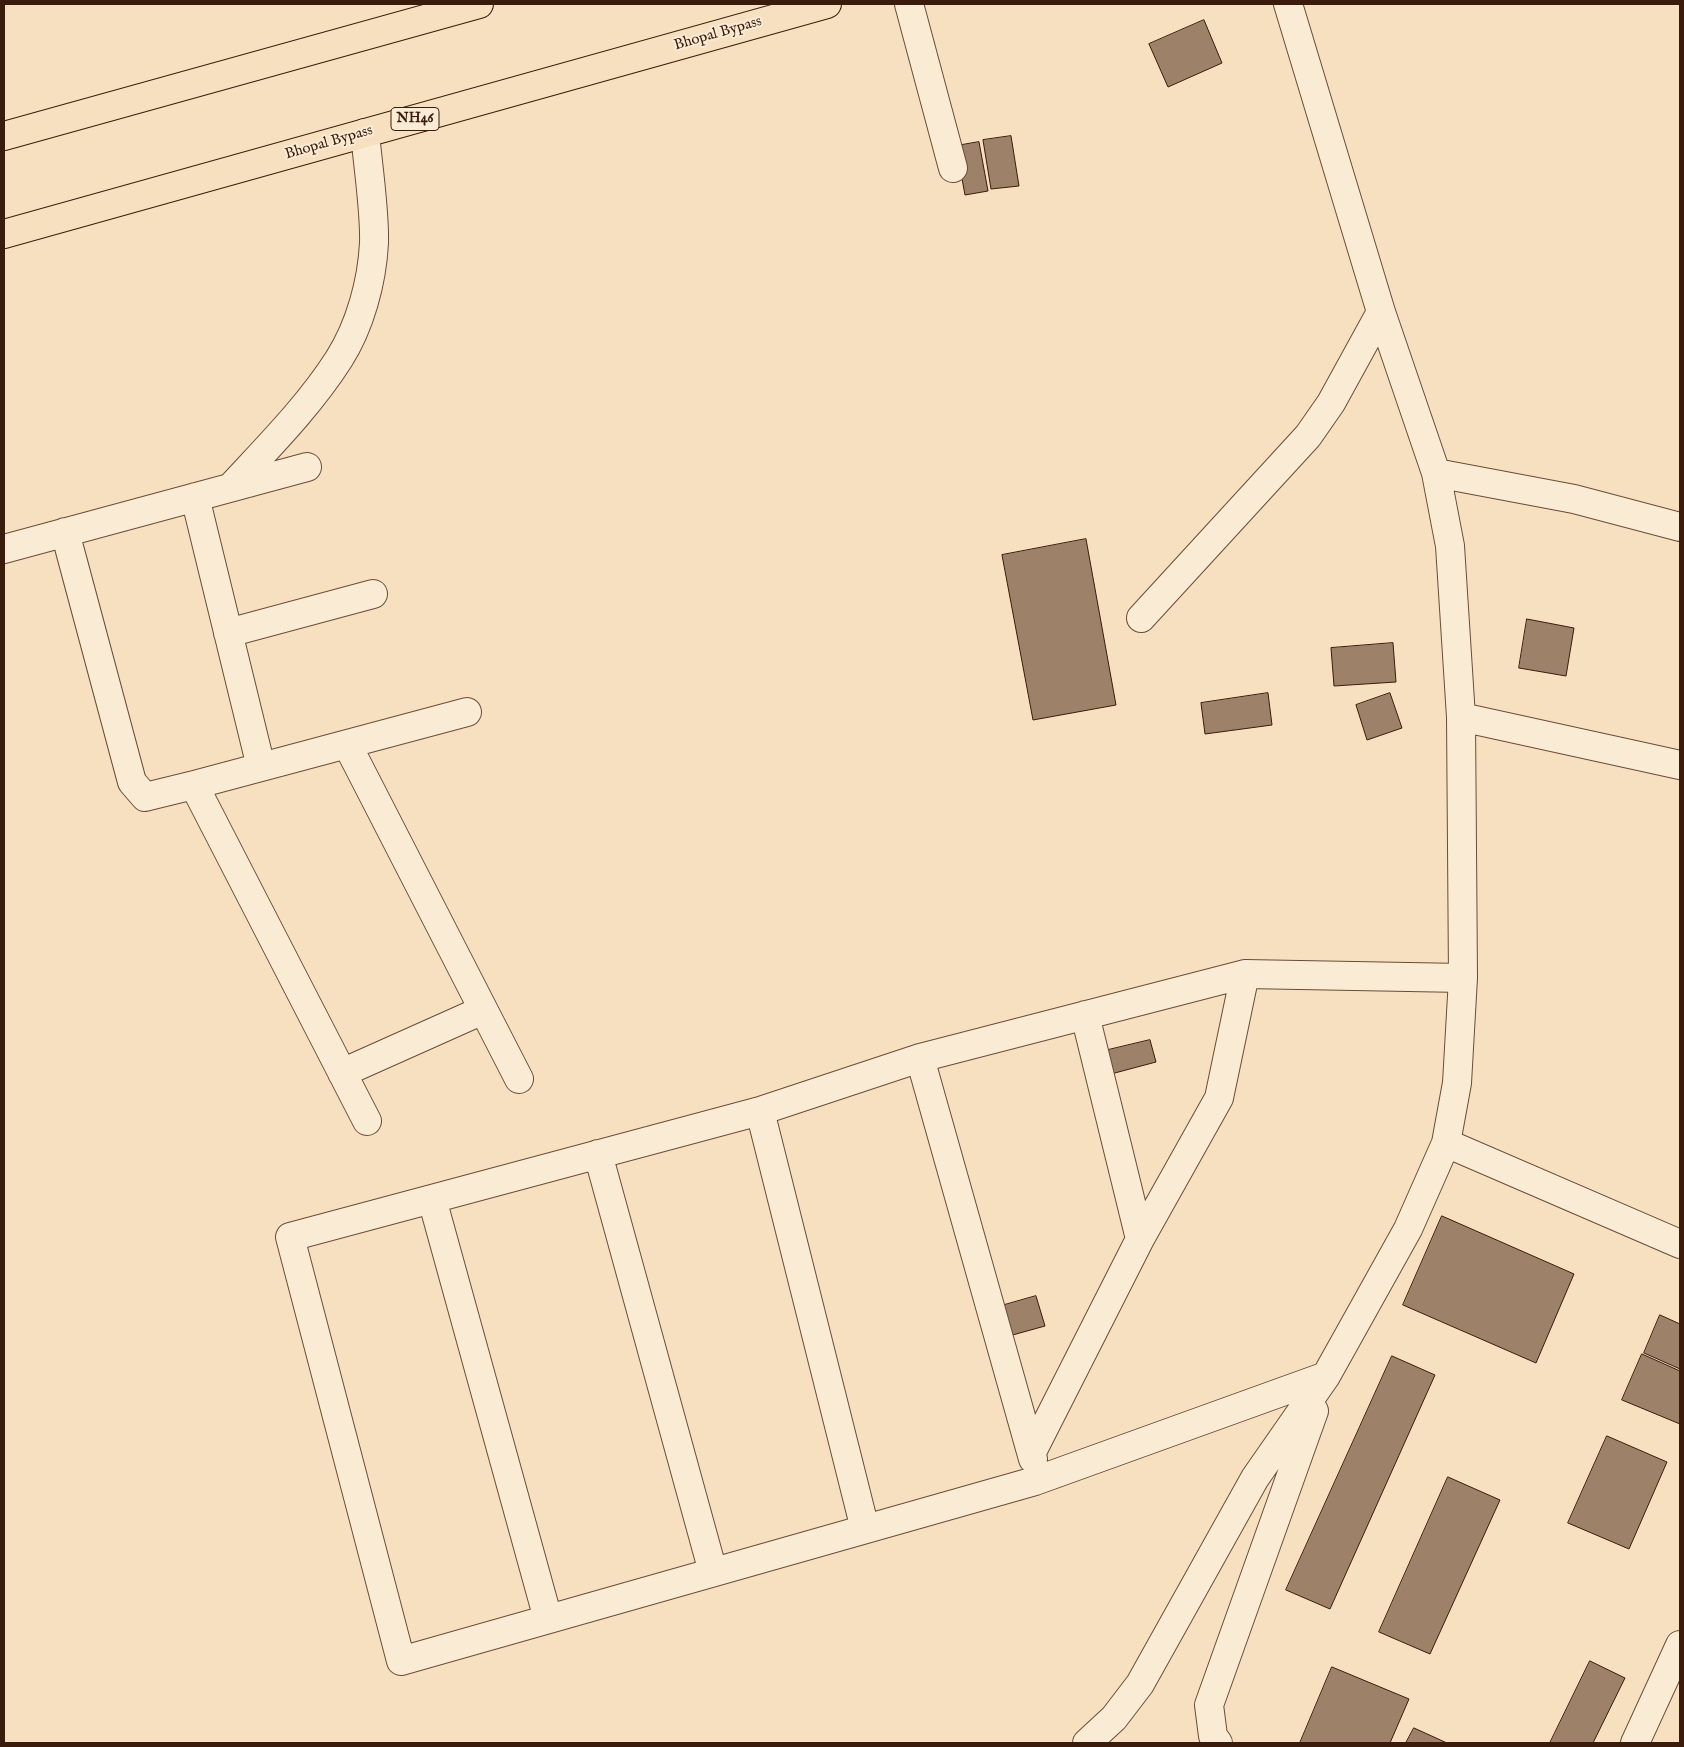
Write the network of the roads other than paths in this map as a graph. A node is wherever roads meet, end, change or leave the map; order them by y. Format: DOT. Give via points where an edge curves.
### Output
graph roads {
  1 [pos="479,4"];
  2 [pos="827,4"];
  3 [pos="909,4"];
  4 [pos="1288,4"];
  5 [pos="365,133"];
  6 [pos="4,136"];
  7 [pos="953,168"];
  8 [pos="4,234"];
  9 [pos="1381,312"];
  10 [pos="307,467"];
  11 [pos="1436,473"];
  12 [pos="231,487"];
  13 [pos="195,497"];
  14 [pos="1680,528"];
  15 [pos="65,532"];
  16 [pos="4,549"];
  17 [pos="374,594"];
  18 [pos="1141,618"];
  19 [pos="228,633"];
  20 [pos="467,712"];
  21 [pos="1461,716"];
  22 [pos="347,744"];
  23 [pos="1679,759"];
  24 [pos="261,767"];
  25 [pos="194,785"];
  26 [pos="1245,974"];
  27 [pos="1463,978"];
  28 [pos="483,1010"];
  29 [pos="1085,1014"];
  30 [pos="920,1058"];
  31 [pos="342,1073"];
  32 [pos="519,1079"];
  33 [pos="760,1111"];
  34 [pos="367,1121"];
  35 [pos="1446,1143"];
  36 [pos="598,1154"];
  37 [pos="432,1199"];
  38 [pos="1140,1239"];
  39 [pos="1680,1244"];
  40 [pos="1326,1376"];
  41 [pos="1032,1450"];
  42 [pos="1035,1481"];
  43 [pos="865,1529"];
  44 [pos="713,1572"];
  45 [pos="548,1619"];
  46 [pos="1680,1645"];
  47 [pos="1087,1743"];
  48 [pos="1218,1743"];
  49 [pos="1635,1743"];
  1 -- 6 [label="highway"];
  2 -- 5 [label="highway, Bhopal Bypass / NH46"];
  3 -- 7 [label="street"];
  4 -- 9 [label="street"];
  5 -- 8 [label="highway, Bhopal Bypass / NH46"];
  5 -- 12 [label="street" via="374,242 370,279 357,320 339,358 291,421"];
  9 -- 11 [label="street"];
  9 -- 18 [label="street" via="1331,404 1308,436"];
  10 -- 12 [label="street"];
  11 -- 14 [label="street" via="1574,499"];
  11 -- 21 [label="street" via="1450,546"];
  12 -- 13 [label="street"];
  13 -- 15 [label="street"];
  13 -- 19 [label="street"];
  15 -- 16 [label="street"];
  15 -- 25 [label="street" via="132,782 144,797"];
  17 -- 19 [label="street"];
  19 -- 24 [label="street"];
  20 -- 22 [label="street"];
  21 -- 23 [label="street"];
  21 -- 27 [label="street"];
  22 -- 24 [label="street"];
  22 -- 28 [label="street"];
  24 -- 25 [label="street"];
  25 -- 31 [label="street"];
  26 -- 27 [label="street"];
  26 -- 29 [label="street"];
  26 -- 38 [label="street" via="1219,1098"];
  27 -- 35 [label="street" via="1457,1083"];
  28 -- 31 [label="street"];
  28 -- 32 [label="street"];
  29 -- 30 [label="street"];
  29 -- 38 [label="street"];
  30 -- 33 [label="street"];
  30 -- 41 [label="street"];
  31 -- 34 [label="street"];
  33 -- 36 [label="street"];
  33 -- 43 [label="street"];
  35 -- 39 [label="street"];
  35 -- 40 [label="street" via="1408,1229"];
  36 -- 37 [label="street"];
  36 -- 44 [label="street"];
  37 -- 45 [label="street"];
  37 -- 45 [label="street" via="290,1237 401,1661"];
  38 -- 41 [label="street"];
  40 -- 42 [label="street"];
  40 -- 47 [label="street" via="1254,1478 1140,1684 1114,1718"];
  40 -- 48 [label="street" via="1209,1705 1213,1736"];
  41 -- 42 [label="street"];
  42 -- 43 [label="street"];
  43 -- 44 [label="street"];
  44 -- 45 [label="street"];
  46 -- 49 [label="street"];
}
